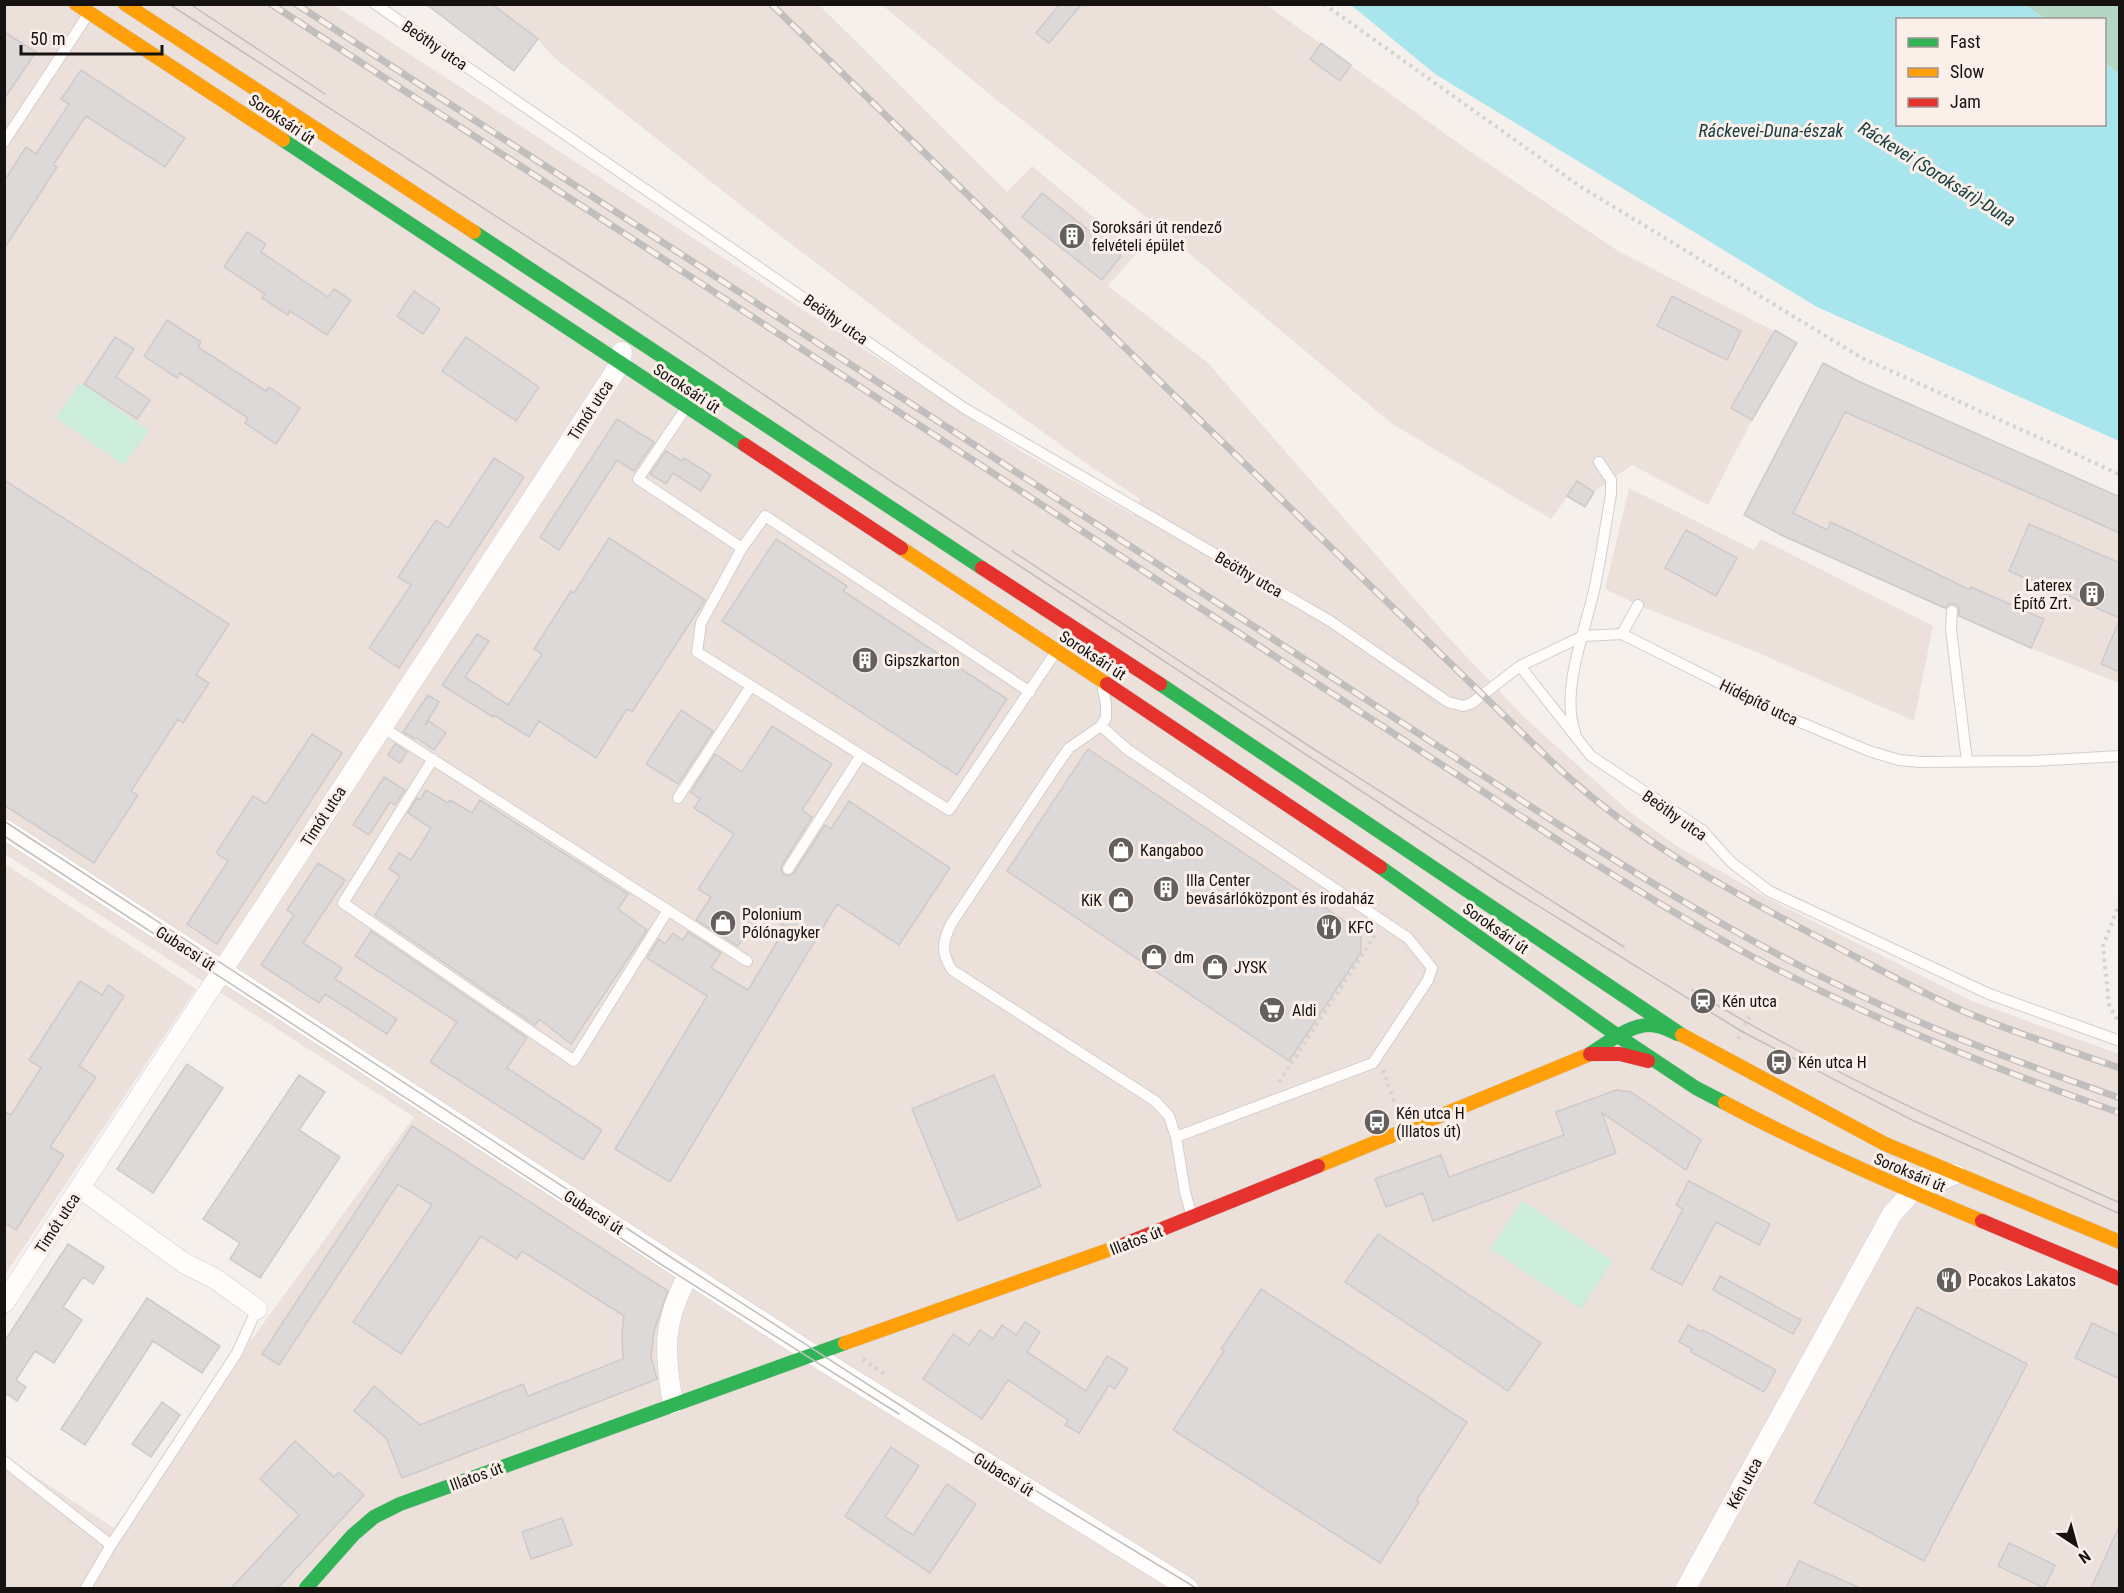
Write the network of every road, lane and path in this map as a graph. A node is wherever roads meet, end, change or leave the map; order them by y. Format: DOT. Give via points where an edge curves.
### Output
graph roads {
  1 [pos="76,4"];
  2 [pos="125,4"];
  3 [pos="375,4"];
  4 [pos="1324,4"];
  5 [pos="88,13"];
  6 [pos="4,142"];
  7 [pos="615,325"];
  8 [pos="620,364"];
  9 [pos="686,407"];
  10 [pos="1599,462"];
  11 [pos="2120,475"];
  12 [pos="742,548"];
  13 [pos="1638,606"];
  14 [pos="1952,611"];
  15 [pos="1622,634"];
  16 [pos="1583,636"];
  17 [pos="1057,651"];
  18 [pos="1520,666"];
  19 [pos="1098,678"];
  20 [pos="751,686"];
  21 [pos="1030,692"];
  22 [pos="1101,726"];
  23 [pos="382,727"];
  24 [pos="1578,741"];
  25 [pos="861,755"];
  26 [pos="2120,756"];
  27 [pos="433,759"];
  28 [pos="1967,761"];
  29 [pos="678,798"];
  30 [pos="4,829"];
  31 [pos="788,869"];
  32 [pos="2120,902"];
  33 [pos="668,910"];
  34 [pos="1383,921"];
  35 [pos="747,961"];
  36 [pos="221,971"];
  37 [pos="1608,986"];
  38 [pos="1749,1017"];
  39 [pos="2120,1024"];
  40 [pos="1604,1026"];
  41 [pos="1618,1036"];
  42 [pos="1685,1037"];
  43 [pos="1737,1039"];
  44 [pos="2120,1041"];
  45 [pos="1590,1054"];
  46 [pos="1377,1056"];
  47 [pos="1660,1064"];
  48 [pos="1279,1082"];
  49 [pos="1396,1107"];
  50 [pos="1176,1137"];
  51 [pos="1886,1144"];
  52 [pos="1955,1174"];
  53 [pos="80,1188"];
  54 [pos="1912,1192"];
  55 [pos="1193,1218"];
  56 [pos="2120,1242"];
  57 [pos="689,1274"];
  58 [pos="2120,1279"];
  59 [pos="4,1303"];
  60 [pos="257,1309"];
  61 [pos="812,1354"];
  62 [pos="673,1404"];
  63 [pos="4,1461"];
  64 [pos="111,1545"];
  65 [pos="86,1588"];
  66 [pos="306,1588"];
  67 [pos="1188,1588"];
  68 [pos="1686,1588"];
  1 -- 5 [label="main road, Soroksári út"];
  2 -- 7 [label="main road, Soroksári út"];
  3 -- 18 [label="lane, Beöthy utca" via="964,408 1330,621 1448,702 1463,706 1472,703"];
  4 -- 11 [label="path" via="1581,187 1863,358"];
  5 -- 6 [label="lane"];
  5 -- 8 [label="main road, Soroksári út"];
  7 -- 8 [label="street, Timót utca" via="624,345"];
  7 -- 37 [label="main road, Soroksári út" via="1229,729"];
  8 -- 9 [label="main road, Soroksári út"];
  8 -- 23 [label="street, Timót utca"];
  9 -- 12 [label="lane" via="638,479"];
  9 -- 17 [label="main road, Soroksári út"];
  10 -- 16 [label="lane" via="1611,480 1611,494"];
  12 -- 20 [label="lane" via="701,623 697,652"];
  12 -- 21 [label="lane" via="765,516"];
  13 -- 15 [label="lane"];
  14 -- 28 [label="lane"];
  15 -- 16 [label="lane, Hídépítő utca"];
  15 -- 28 [label="lane, Hídépítő utca" via="1783,715 1869,751 1899,760"];
  16 -- 18 [label="lane"];
  16 -- 24 [label="lane" via="1571,682 1572,723"];
  17 -- 19 [label="main road, Soroksári út"];
  17 -- 21 [label="lane"];
  18 -- 24 [label="lane, Beöthy utca"];
  19 -- 22 [label="lane" via="1106,704 1106,718"];
  19 -- 40 [label="main road, Soroksári út" via="1353,848"];
  20 -- 25 [label="lane"];
  20 -- 29 [label="lane"];
  21 -- 25 [label="lane" via="949,810"];
  22 -- 34 [label="lane" via="1128,750"];
  22 -- 50 [label="lane" via="1070,748 1057,765 951,924 944,938 944,956 952,970 1155,1101 1169,1116"];
  23 -- 27 [label="lane"];
  23 -- 36 [label="street, Timót utca"];
  24 -- 44 [label="lane, Beöthy utca" via="1608,769 1702,830 1731,862 1769,891 1989,994"];
  25 -- 31 [label="lane"];
  26 -- 28 [label="lane, Hídépítő utca"];
  27 -- 33 [label="lane"];
  27 -- 33 [label="lane" via="343,903 574,1061"];
  30 -- 36 [label="street, Gubacsi út"];
  32 -- 39 [label="path" via="2103,946 2109,1005"];
  33 -- 35 [label="lane"];
  34 -- 46 [label="lane" via="1408,938 1432,968"];
  34 -- 48 [label="path"];
  36 -- 53 [label="street, Timót utca"];
  36 -- 57 [label="street, Gubacsi út"];
  37 -- 40 [label="main road"];
  37 -- 42 [label="main road, Soroksári út"];
  38 -- 43 [label="path"];
  40 -- 41 [label="main road, Soroksári út"];
  40 -- 45 [label="main road"];
  41 -- 42 [label="main road, Illatos út" via="1652,1025"];
  41 -- 45 [label="main road, Illatos út"];
  41 -- 47 [label="main road, Soroksári út"];
  42 -- 51 [label="main road, Soroksári út"];
  45 -- 47 [label="main road" via="1620,1054"];
  45 -- 55 [label="main road, Illatos út"];
  46 -- 49 [label="path"];
  46 -- 50 [label="lane" via="1373,1063"];
  47 -- 54 [label="main road, Soroksári út" via="1768,1126"];
  50 -- 55 [label="lane"];
  51 -- 52 [label="main road, Soroksári út"];
  51 -- 54 [label="street"];
  52 -- 54 [label="street, Kén utca"];
  52 -- 56 [label="main road, Soroksári út"];
  53 -- 59 [label="street, Timót utca"];
  53 -- 60 [label="street" via="184,1263"];
  54 -- 58 [label="main road, Soroksári út"];
  54 -- 68 [label="street, Kén utca" via="1892,1214"];
  55 -- 61 [label="main road, Illatos út"];
  57 -- 61 [label="street, Gubacsi út"];
  57 -- 62 [label="street" via="667,1330 666,1368"];
  60 -- 64 [label="lane" via="237,1353"];
  61 -- 62 [label="main road, Illatos út"];
  61 -- 67 [label="street, Gubacsi út"];
  62 -- 66 [label="main road, Illatos út" via="374,1517"];
  63 -- 64 [label="lane"];
  64 -- 65 [label="lane"];
}
